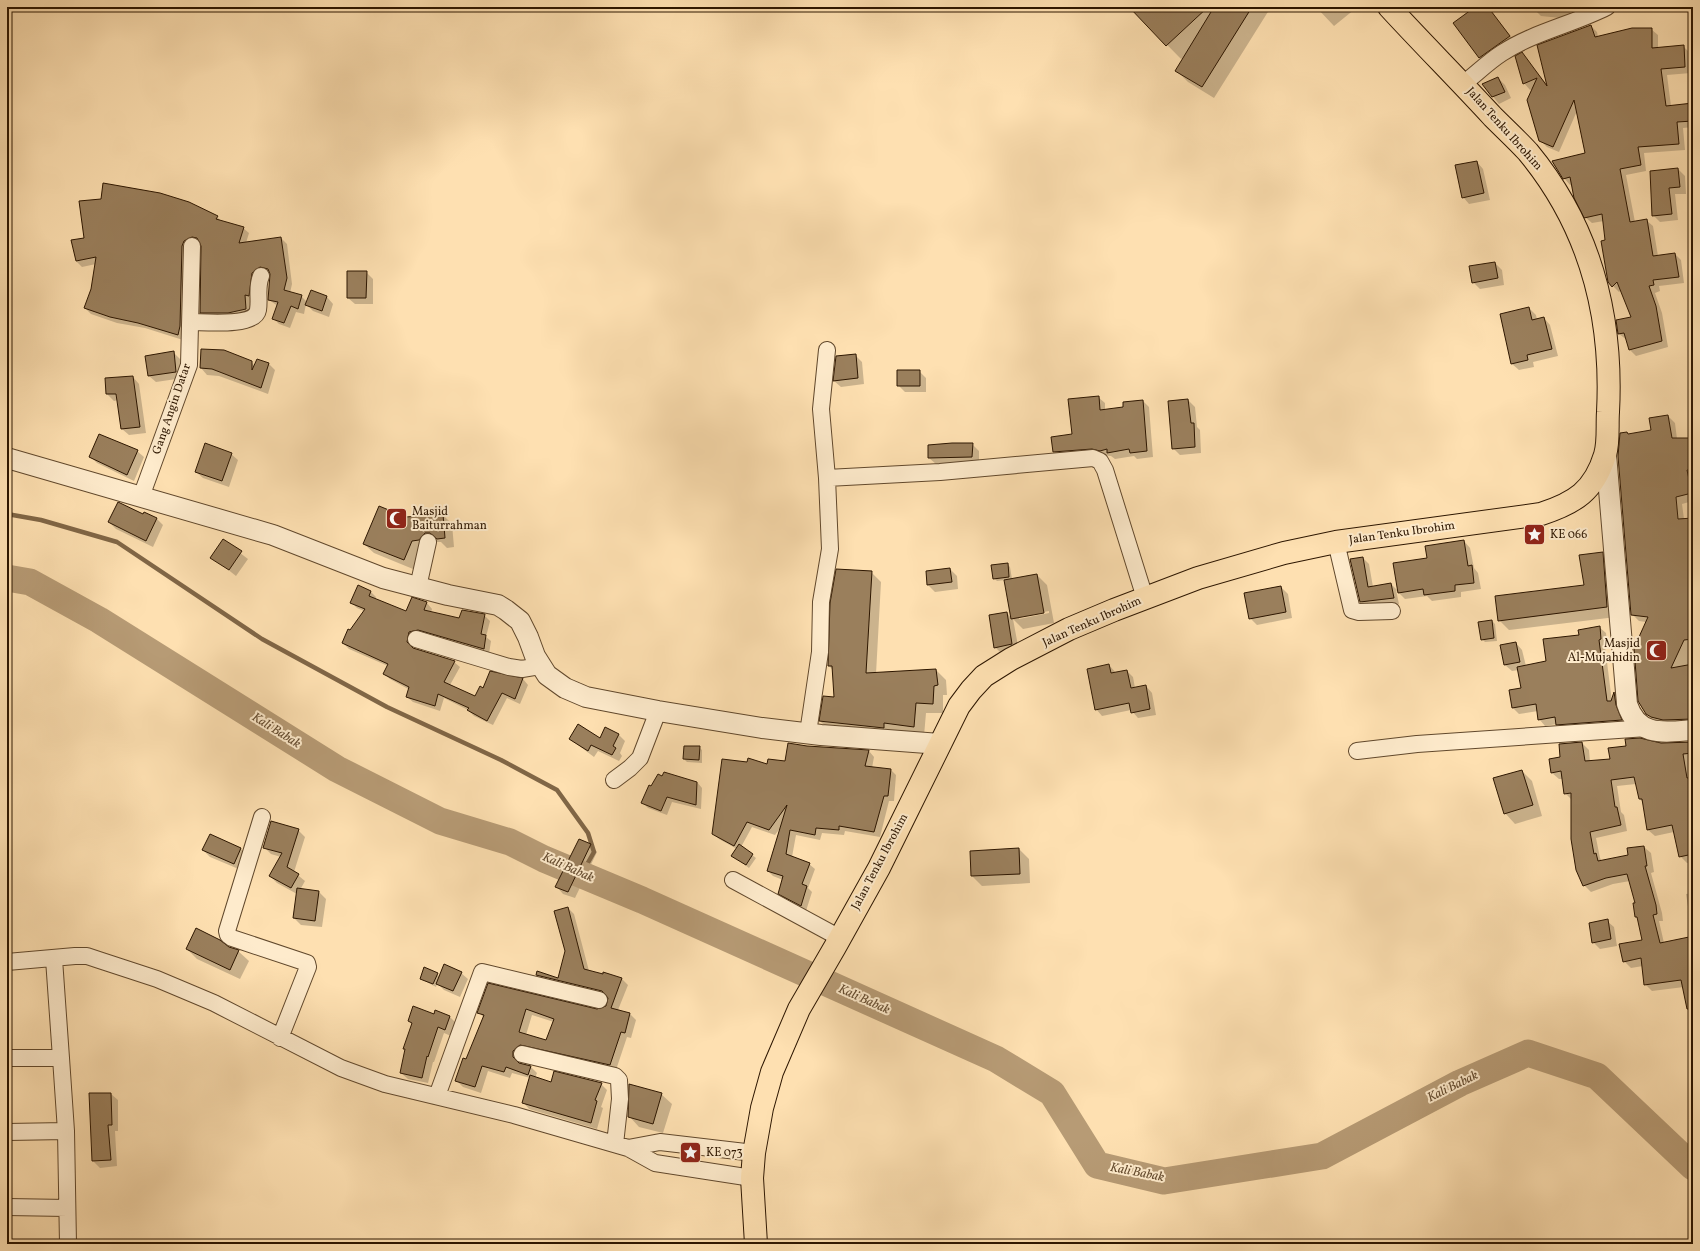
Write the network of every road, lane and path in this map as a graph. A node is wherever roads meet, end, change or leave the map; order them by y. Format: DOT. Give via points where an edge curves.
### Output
graph roads {
  1 [pos="1389,7"];
  2 [pos="1607,7"];
  3 [pos="1463,84"];
  4 [pos="192,246"];
  5 [pos="260,276"];
  6 [pos="191,327"];
  7 [pos="827,350"];
  8 [pos="1606,454"];
  9 [pos="7,458"];
  10 [pos="827,478"];
  11 [pos="141,497"];
  12 [pos="428,542"];
  13 [pos="1336,542"];
  14 [pos="418,587"];
  15 [pos="1145,598"];
  16 [pos="1392,611"];
  17 [pos="416,639"];
  18 [pos="540,666"];
  19 [pos="658,711"];
  20 [pos="1647,728"];
  21 [pos="1693,730"];
  22 [pos="808,733"];
  23 [pos="940,744"];
  24 [pos="1357,751"];
  25 [pos="614,780"];
  26 [pos="262,817"];
  27 [pos="733,880"];
  28 [pos="838,942"];
  29 [pos="54,959"];
  30 [pos="7,962"];
  31 [pos="599,1000"];
  32 [pos="280,1038"];
  33 [pos="522,1054"];
  34 [pos="7,1058"];
  35 [pos="61,1058"];
  36 [pos="437,1096"];
  37 [pos="66,1131"];
  38 [pos="7,1132"];
  39 [pos="622,1146"];
  40 [pos="754,1153"];
  41 [pos="752,1178"];
  42 [pos="7,1207"];
  43 [pos="67,1208"];
  44 [pos="68,1244"];
  45 [pos="756,1244"];
  1 -- 3 [label="main road, Jalan Tenku Ibrohim"];
  2 -- 3 [label="street" via="1588,17 1522,42 1502,53"];
  3 -- 8 [label="main road, Jalan Tenku Ibrohim" via="1542,171 1572,220 1587,255 1601,301 1608,347"];
  4 -- 6 [label="street, Gang Angin Datar"];
  5 -- 6 [label="street" via="258,310 251,320"];
  6 -- 11 [label="street, Gang Angin Datar" via="191,354 185,379"];
  7 -- 10 [label="street" via="821,409"];
  8 -- 13 [label="main road, Jalan Tenku Ibrohim" via="1590,486 1576,500 1562,508 1531,517"];
  8 -- 20 [label="street" via="1626,697 1632,716"];
  9 -- 11 [label="street"];
  10 -- 15 [label="street" via="918,474 1093,458 1100,461 1105,470"];
  10 -- 22 [label="street" via="830,549 821,602 820,652"];
  11 -- 14 [label="street" via="273,535 384,578"];
  12 -- 14 [label="street"];
  13 -- 15 [label="main road, Jalan Tenku Ibrohim" via="1240,565"];
  13 -- 16 [label="street" via="1352,610"];
  14 -- 18 [label="street" via="490,603 506,610 520,621"];
  15 -- 23 [label="main road, Jalan Tenku Ibrohim" via="1069,629 984,676 959,706"];
  17 -- 18 [label="street" via="509,667 522,669"];
  18 -- 19 [label="street" via="555,682 575,693"];
  19 -- 22 [label="street"];
  19 -- 25 [label="street" via="640,758"];
  20 -- 21 [label="street" via="1666,733"];
  20 -- 24 [label="street" via="1417,744"];
  22 -- 23 [label="street"];
  23 -- 28 [label="main road, Jalan Tenku Ibrohim" via="879,868"];
  26 -- 32 [label="street" via="227,931 232,938 307,964"];
  27 -- 28 [label="street"];
  28 -- 40 [label="main road, Jalan Tenku Ibrohim" via="799,1009 772,1072"];
  29 -- 30 [label="street"];
  29 -- 32 [label="street" via="87,956 157,979 214,1003"];
  29 -- 35 [label="street"];
  31 -- 36 [label="street" via="482,972"];
  32 -- 36 [label="street" via="364,1077"];
  33 -- 39 [label="street" via="615,1076 621,1088"];
  34 -- 35 [label="street"];
  35 -- 37 [label="street"];
  36 -- 39 [label="street"];
  37 -- 38 [label="street"];
  37 -- 43 [label="street"];
  39 -- 40 [label="street" via="660,1142"];
  39 -- 41 [label="street" via="654,1163"];
  40 -- 41 [label="main road, Jalan Tenku Ibrohim"];
  41 -- 45 [label="main road, Jalan Tenku Ibrohim"];
  42 -- 43 [label="street"];
  43 -- 44 [label="street"];
}
